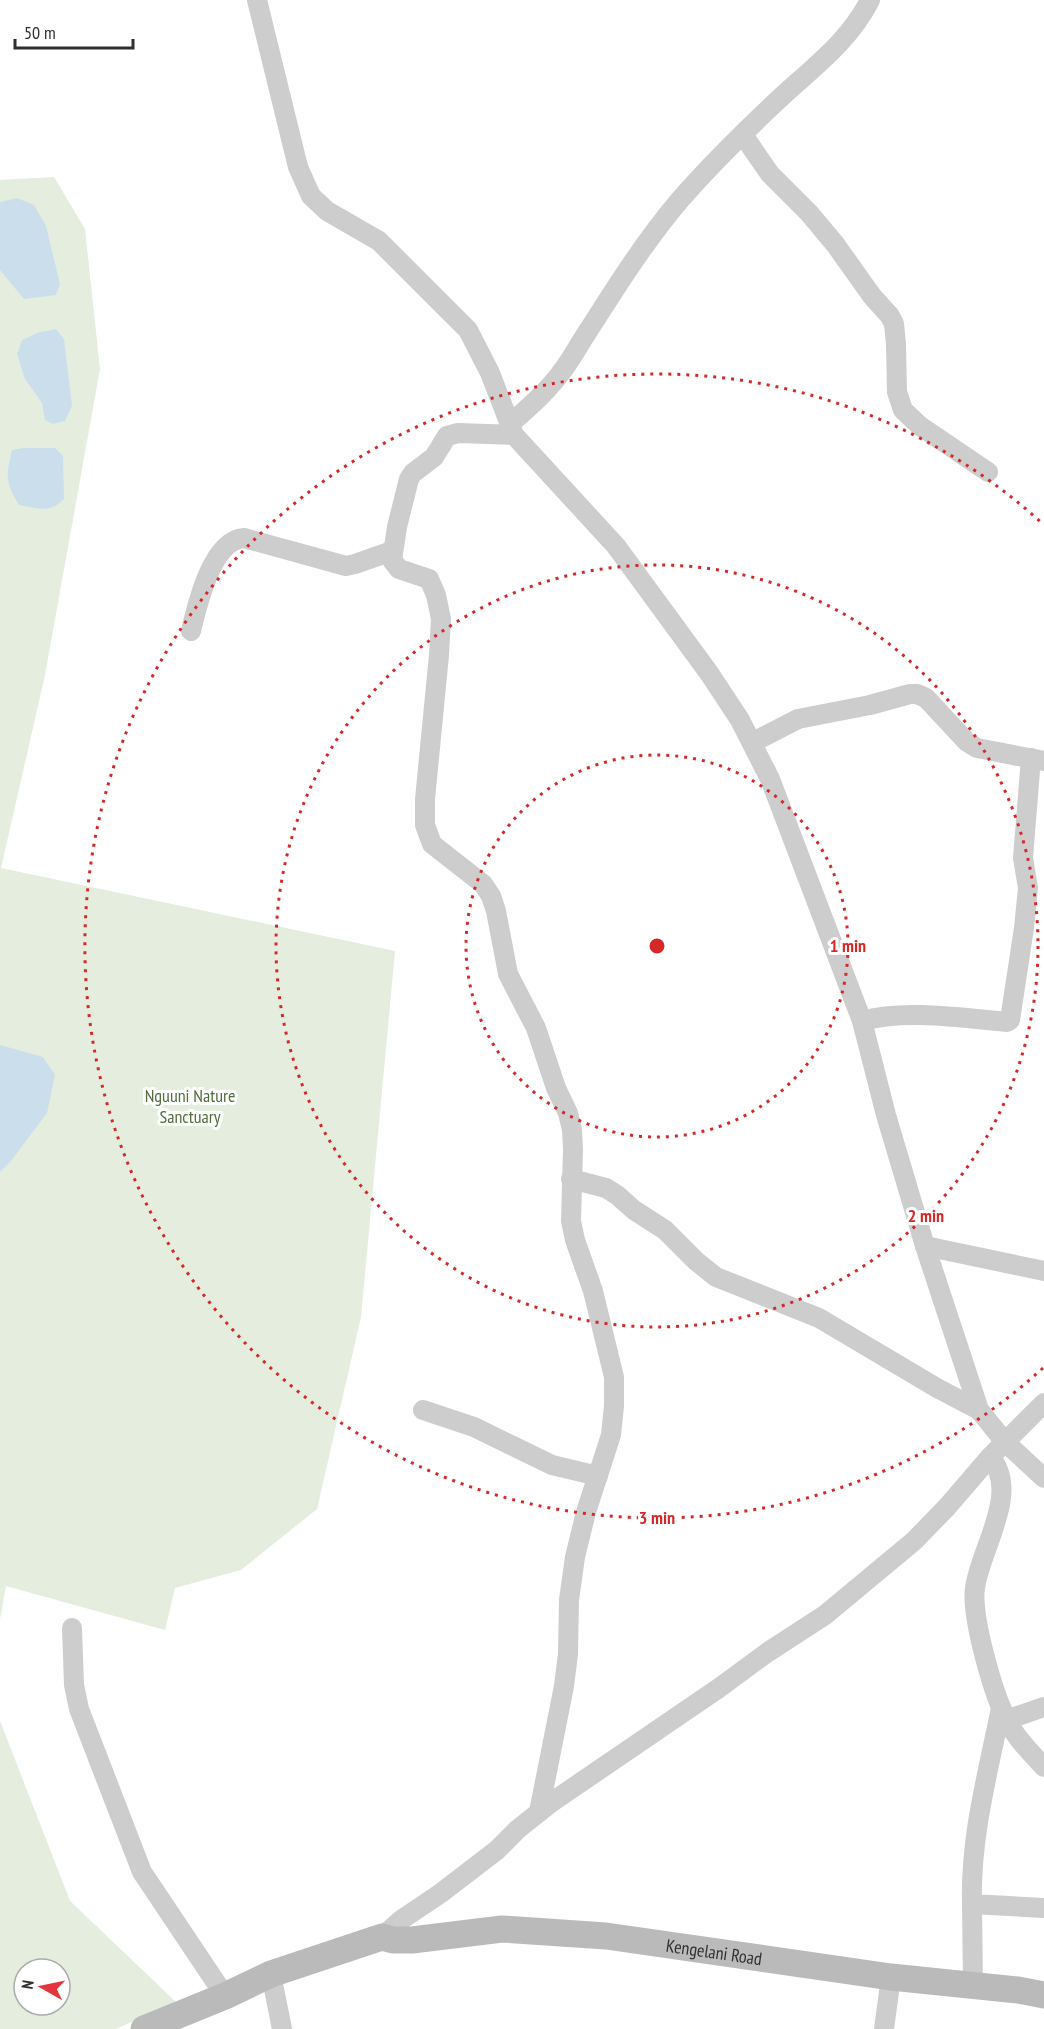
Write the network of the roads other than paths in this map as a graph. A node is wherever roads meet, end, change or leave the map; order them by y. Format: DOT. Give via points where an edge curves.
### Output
graph roads {
  1 [pos="257,0"];
  2 [pos="870,0"];
  3 [pos="743,135"];
  4 [pos="511,430"];
  5 [pos="988,472"];
  6 [pos="392,550"];
  7 [pos="191,631"];
  8 [pos="753,742"];
  9 [pos="1037,760"];
  10 [pos="862,1021"];
  11 [pos="571,1179"];
  12 [pos="925,1246"];
  13 [pos="1044,1271"];
  14 [pos="1044,1403"];
  15 [pos="423,1410"];
  16 [pos="979,1410"];
  17 [pos="1005,1442"];
  18 [pos="990,1457"];
  19 [pos="598,1476"];
  20 [pos="1044,1478"];
  21 [pos="72,1628"];
  22 [pos="1044,1707"];
  23 [pos="1004,1714"];
  24 [pos="1044,1767"];
  25 [pos="539,1812"];
  26 [pos="972,1904"];
  27 [pos="1044,1908"];
  28 [pos="382,1937"];
  29 [pos="271,1974"];
  30 [pos="891,1977"];
  31 [pos="973,1985"];
  32 [pos="1044,1995"];
  33 [pos="225,1996"];
  34 [pos="144,2029"];
  35 [pos="282,2029"];
  36 [pos="884,2029"];
  1 -- 4 [label="street" via="298,167 311,196 327,211 379,241 468,330 490,373"];
  2 -- 3 [label="street" via="854,27 831,52"];
  3 -- 4 [label="street" via="659,225 564,369"];
  3 -- 5 [label="street" via="770,174 809,213 890,316 896,344 898,402 903,410"];
  4 -- 6 [label="street" via="447,436 431,461 409,479"];
  4 -- 8 [label="street" via="615,546 709,673"];
  6 -- 7 [label="street" via="346,566 236,539 224,547 208,576"];
  6 -- 11 [label="street" via="394,565 399,569 429,579 441,619 425,799 428,836 440,852 483,884 491,896 508,974 536,1028 568,1113 572,1130"];
  8 -- 9 [label="street" via="798,719 917,694 935,706 966,742 977,748"];
  8 -- 10 [label="street"];
  9 -- 10 [label="street" via="1023,858 1028,888 1024,927 1010,1020 900,1014"];
  10 -- 12 [label="street"];
  11 -- 16 [label="street" via="617,1195 665,1230 716,1277 819,1318"];
  11 -- 19 [label="street" via="575,1240 614,1377 611,1436"];
  12 -- 13 [label="street"];
  12 -- 16 [label="street"];
  14 -- 17 [label="street"];
  15 -- 19 [label="street" via="474,1427 544,1462"];
  16 -- 17 [label="street"];
  17 -- 18 [label="street"];
  17 -- 20 [label="street"];
  18 -- 23 [label="street" via="1000,1473 1000,1507 978,1574 975,1605 978,1629"];
  18 -- 25 [label="street" via="914,1541 825,1615"];
  19 -- 25 [label="street" via="575,1557 566,1671"];
  21 -- 33 [label="street" via="79,1709 142,1872"];
  22 -- 23 [label="street"];
  23 -- 24 [label="street" via="1018,1738"];
  23 -- 26 [label="street" via="974,1840"];
  25 -- 28 [label="street"];
  26 -- 27 [label="street"];
  26 -- 31 [label="street"];
  28 -- 29 [label="main road"];
  28 -- 30 [label="main road, Kengelani Road" via="412,1940 502,1929 606,1935"];
  29 -- 33 [label="main road"];
  29 -- 35 [label="street"];
  30 -- 31 [label="main road, Kengelani Road"];
  30 -- 36 [label="street"];
  31 -- 32 [label="main road, Kengelani Road"];
  33 -- 34 [label="main road"];
}
